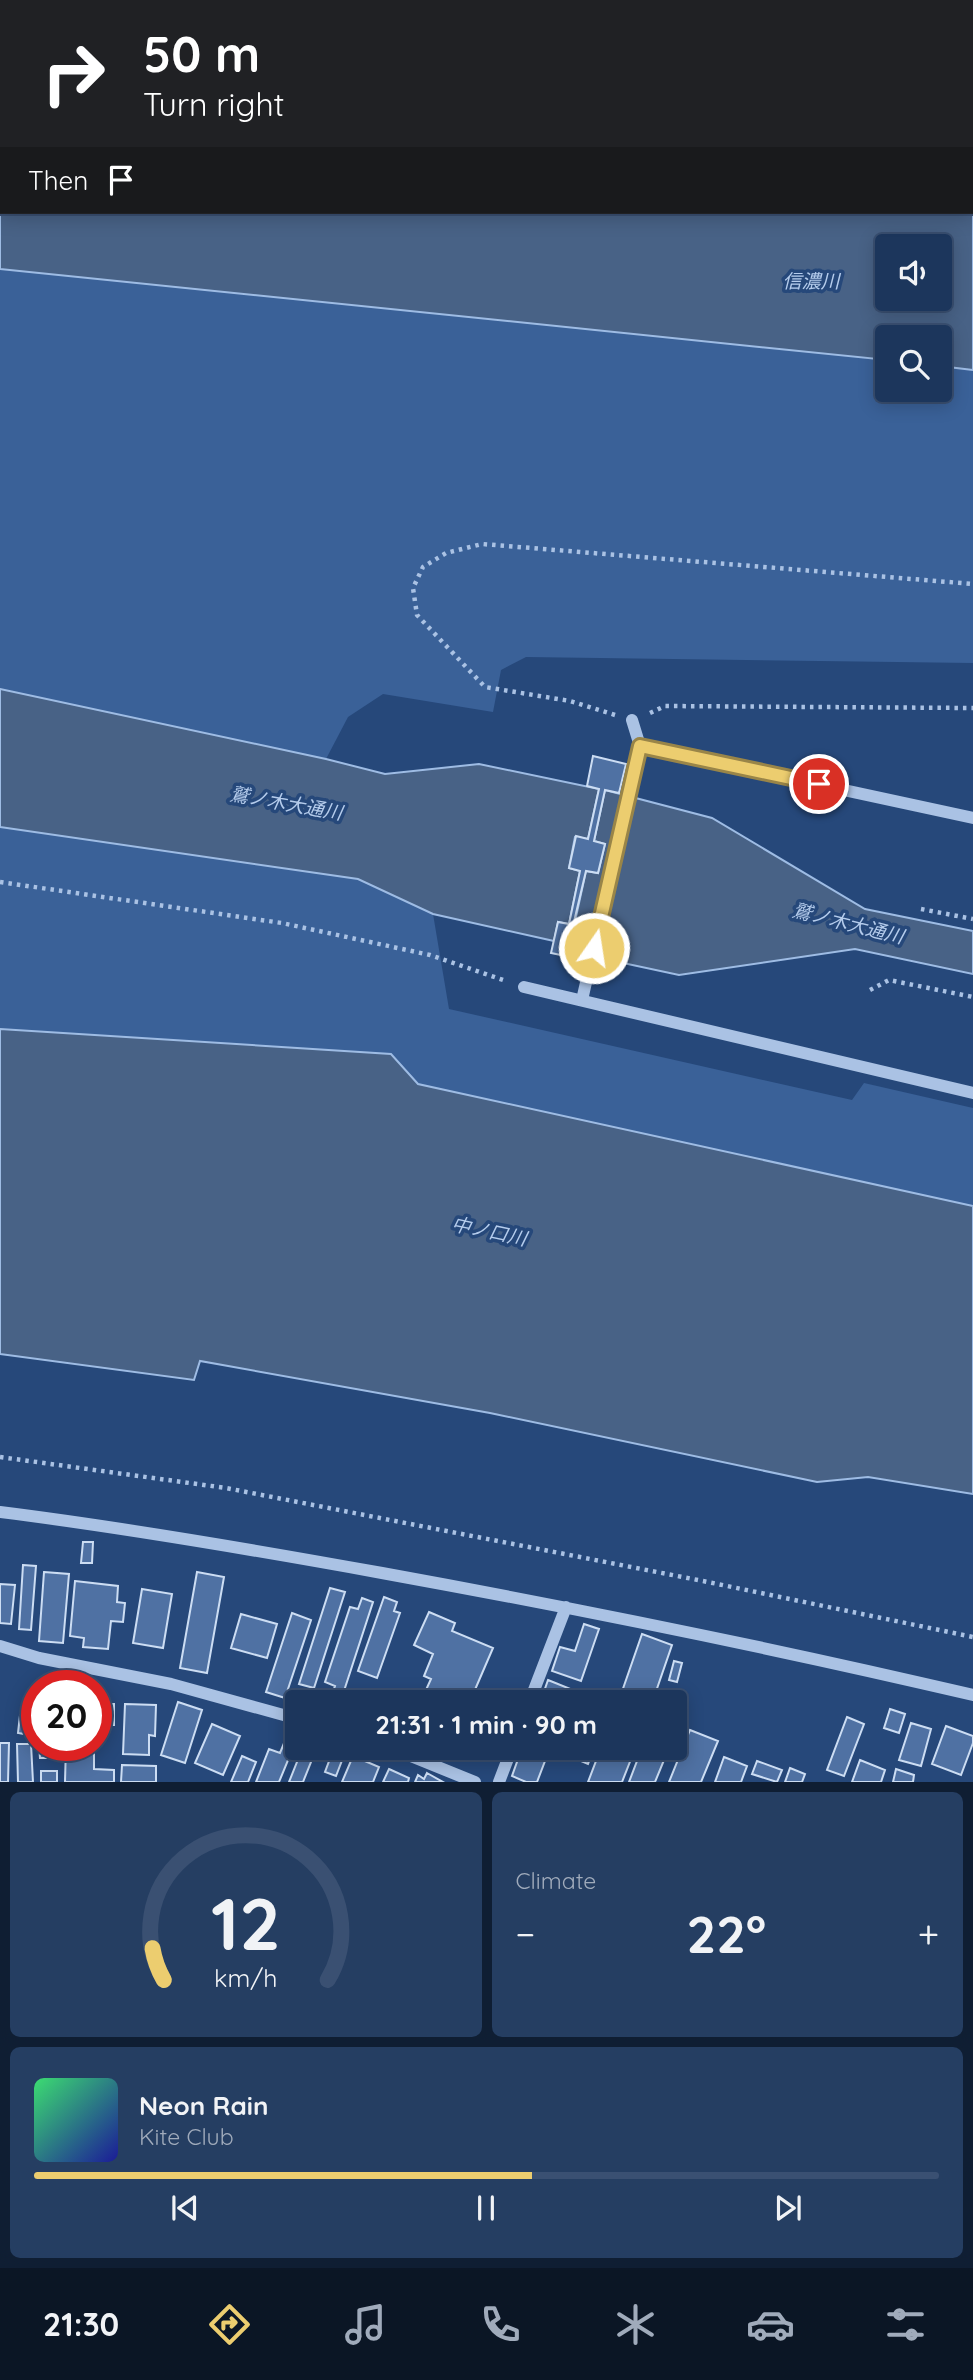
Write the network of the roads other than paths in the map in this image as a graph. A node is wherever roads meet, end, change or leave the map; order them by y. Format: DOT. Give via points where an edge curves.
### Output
graph roads {
  1 [pos="632,720"];
  2 [pos="640,746"];
  3 [pos="973,818"];
  4 [pos="524,987"];
  5 [pos="582,1000"];
  6 [pos="973,1093"];
  7 [pos="0,1512"];
  8 [pos="566,1607"];
  9 [pos="0,1646"];
  10 [pos="534,1690"];
  11 [pos="973,1695"];
  12 [pos="285,1715"];
  13 [pos="421,1760"];
  14 [pos="507,1760"];
  15 [pos="475,1782"];
  16 [pos="499,1782"];
  1 -- 2 [label="street"];
  2 -- 3 [label="street"];
  2 -- 5 [label="street"];
  4 -- 5 [label="street"];
  5 -- 6 [label="street"];
  7 -- 8 [label="street" via="254,1550"];
  8 -- 10 [label="street"];
  8 -- 11 [label="street"];
  9 -- 12 [label="street" via="171,1684"];
  13 -- 15 [label="street"];
  14 -- 16 [label="street"];
}
